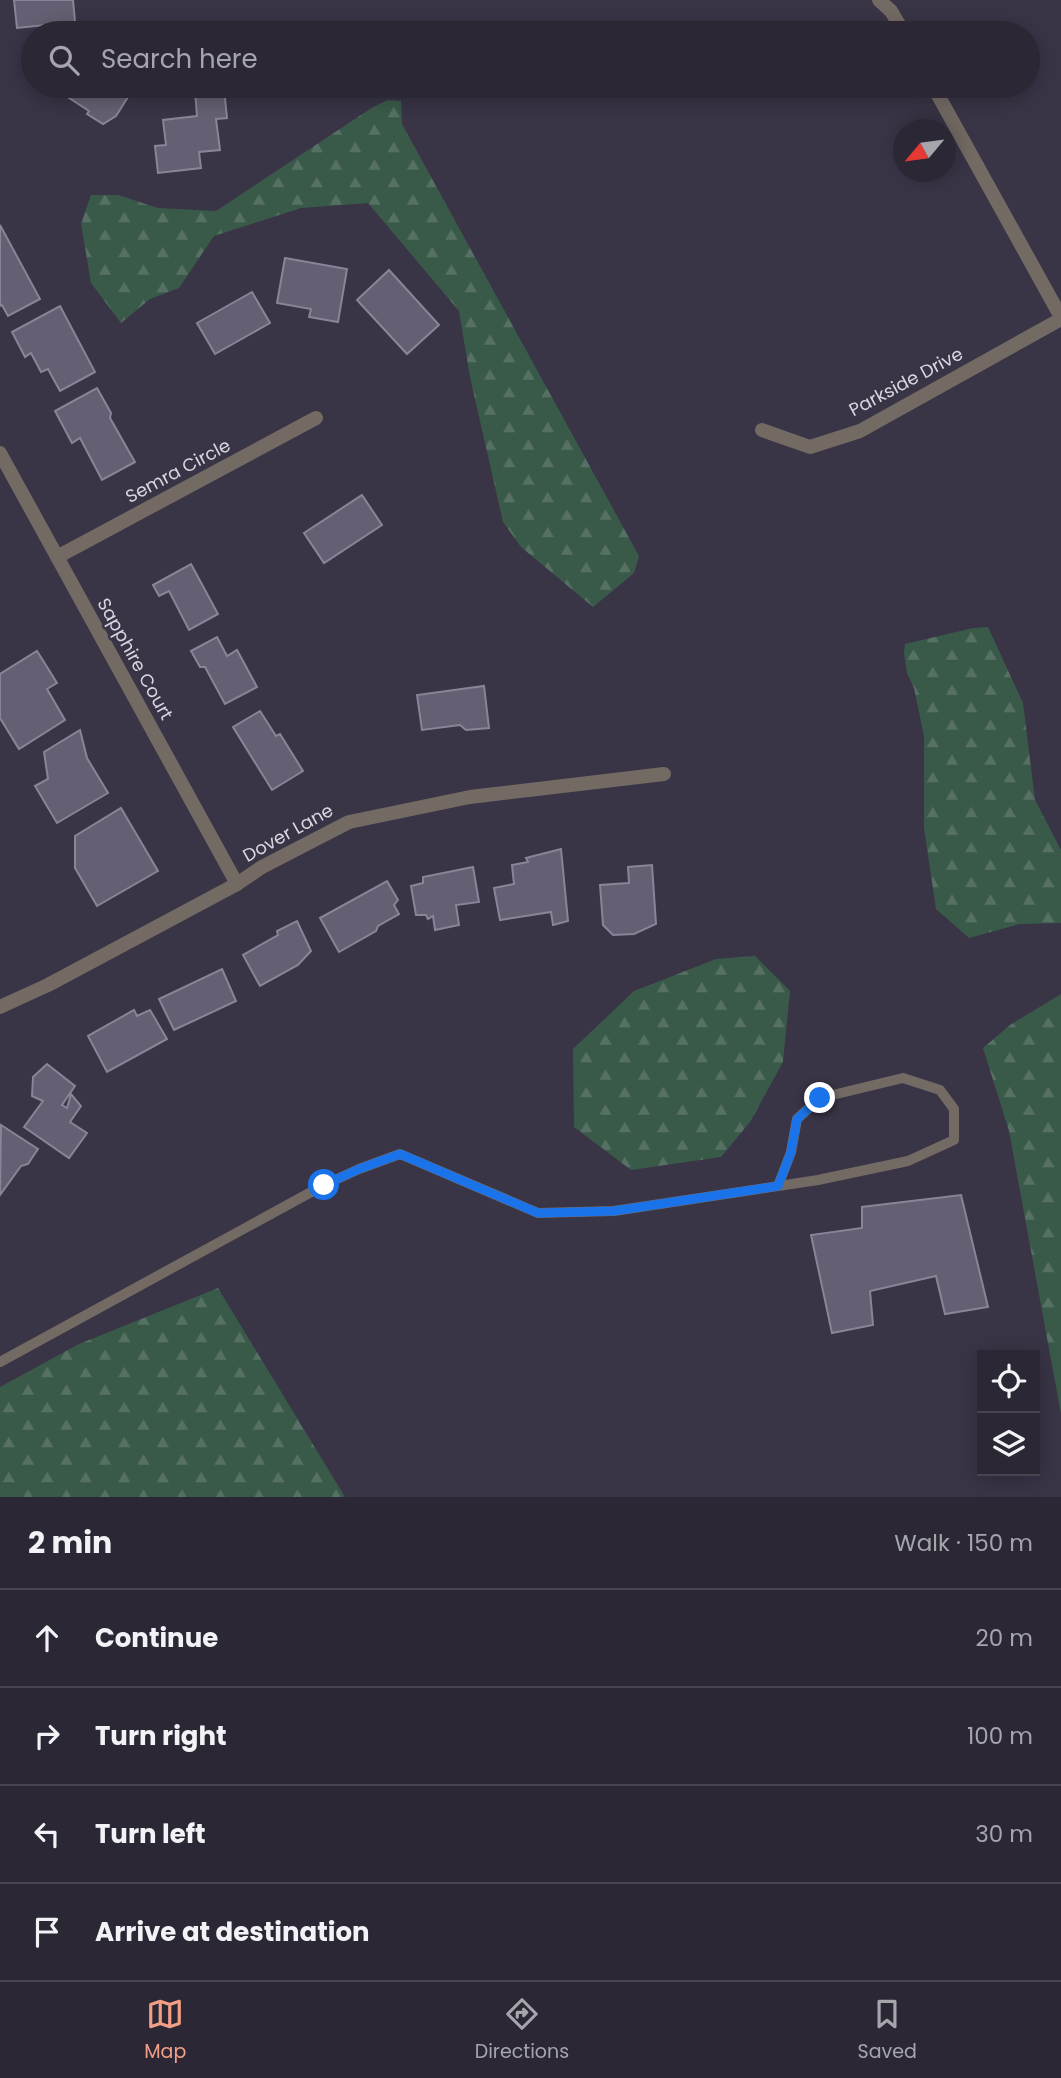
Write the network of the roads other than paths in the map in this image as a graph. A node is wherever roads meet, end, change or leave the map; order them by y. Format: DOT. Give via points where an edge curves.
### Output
graph roads {
  1 [pos="879,0"];
  2 [pos="897,21"];
  3 [pos="940,98"];
  4 [pos="1061,318"];
  5 [pos="316,418"];
  6 [pos="762,430"];
  7 [pos="0,453"];
  8 [pos="57,557"];
  9 [pos="664,774"];
  10 [pos="237,884"];
  11 [pos="0,1007"];
  12 [pos="778,1186"];
  13 [pos="0,1362"];
  1 -- 2 [label="street"];
  3 -- 4 [label="street"];
  4 -- 6 [label="street, Parkside Drive" via="860,431 810,447"];
  5 -- 8 [label="street, Semra Circle"];
  7 -- 8 [label="street, Sapphire Court"];
  8 -- 10 [label="street, Sapphire Court"];
  9 -- 10 [label="street, Dover Lane" via="470,797 349,822"];
  10 -- 11 [label="street, Dover Lane"];
  12 -- 12 [label="lane" via="908,1161 954,1140 954,1109 940,1090 903,1078 820,1098 797,1119"];
  12 -- 13 [label="lane" via="614,1211 538,1213 400,1154 324,1185"];
}
